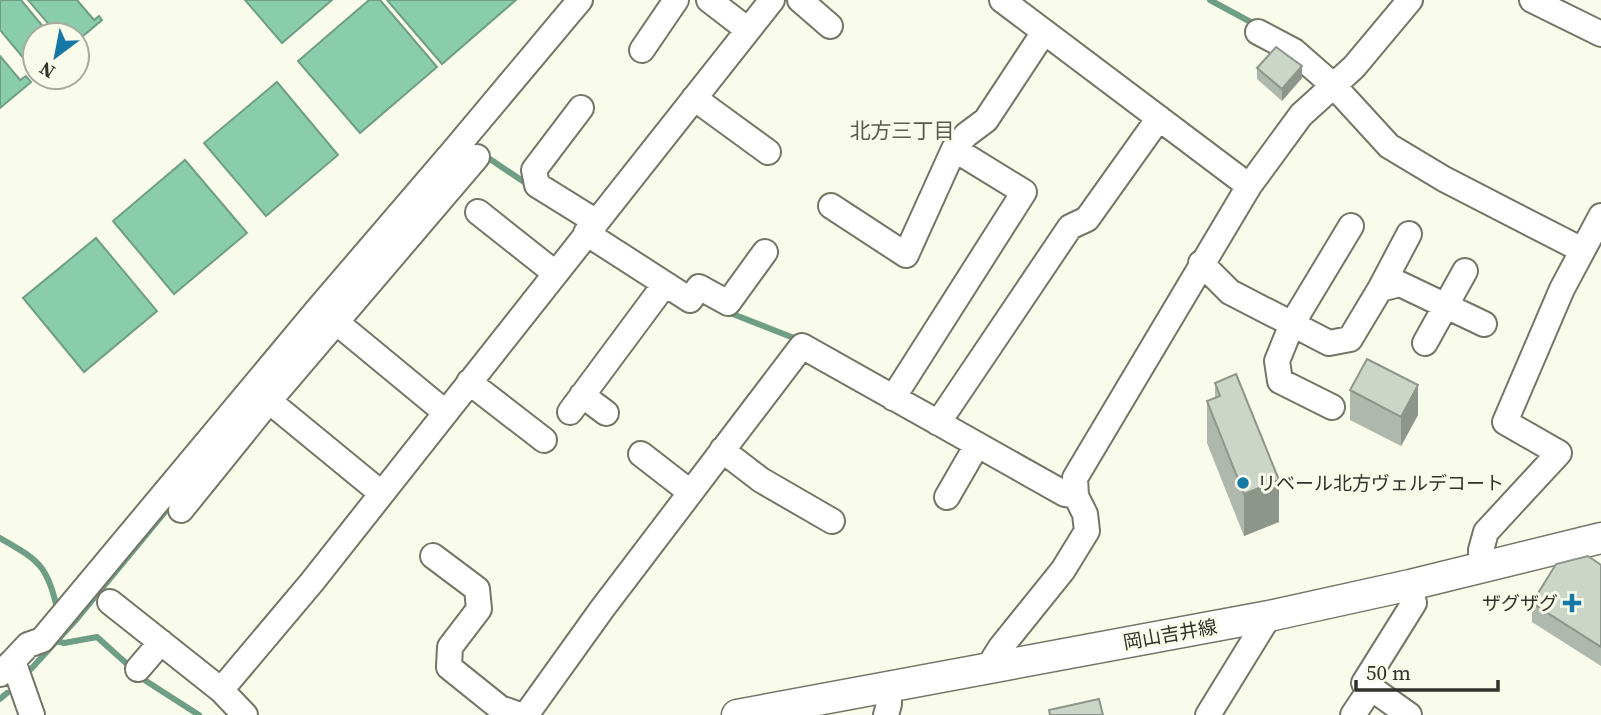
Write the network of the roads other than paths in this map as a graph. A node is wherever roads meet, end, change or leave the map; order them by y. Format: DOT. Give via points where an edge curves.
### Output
graph roads {
  1 [pos="580,0"];
  2 [pos="676,0"];
  3 [pos="709,0"];
  4 [pos="772,0"];
  5 [pos="800,0"];
  6 [pos="1002,0"];
  7 [pos="1410,0"];
  8 [pos="1532,0"];
  9 [pos="830,26"];
  10 [pos="748,30"];
  11 [pos="1044,32"];
  12 [pos="1258,32"];
  13 [pos="1601,34"];
  14 [pos="642,50"];
  15 [pos="1334,86"];
  16 [pos="694,99"];
  17 [pos="581,108"];
  18 [pos="1159,118"];
  19 [pos="954,149"];
  20 [pos="768,152"];
  21 [pos="477,156"];
  22 [pos="1248,186"];
  23 [pos="436,187"];
  24 [pos="831,206"];
  25 [pos="478,212"];
  26 [pos="1601,216"];
  27 [pos="1351,226"];
  28 [pos="590,227"];
  29 [pos="1409,234"];
  30 [pos="1582,250"];
  31 [pos="765,252"];
  32 [pos="1201,263"];
  33 [pos="1465,271"];
  34 [pos="555,274"];
  35 [pos="665,284"];
  36 [pos="1380,289"];
  37 [pos="1445,306"];
  38 [pos="336,322"];
  39 [pos="1292,324"];
  40 [pos="1484,324"];
  41 [pos="1425,343"];
  42 [pos="469,382"];
  43 [pos="896,394"];
  44 [pos="270,401"];
  45 [pos="1332,407"];
  46 [pos="445,412"];
  47 [pos="606,413"];
  48 [pos="941,419"];
  49 [pos="544,440"];
  50 [pos="977,445"];
  51 [pos="722,450"];
  52 [pos="641,454"];
  53 [pos="690,492"];
  54 [pos="381,493"];
  55 [pos="1076,496"];
  56 [pos="947,497"];
  57 [pos="181,510"];
  58 [pos="832,521"];
  59 [pos="1601,538"];
  60 [pos="433,556"];
  61 [pos="1481,568"];
  62 [pos="1410,585"];
  63 [pos="110,602"];
  64 [pos="1269,616"];
  65 [pos="160,642"];
  66 [pos="992,667"];
  67 [pos="6,668"];
  68 [pos="138,669"];
  69 [pos="1371,688"];
  70 [pos="221,690"];
  71 [pos="887,701"];
  72 [pos="32,715"];
  73 [pos="245,715"];
  74 [pos="520,715"];
  75 [pos="526,715"];
  76 [pos="737,715"];
  77 [pos="1209,715"];
  78 [pos="1353,715"];
  79 [pos="1409,715"];
  1 -- 23 [label="street"];
  2 -- 14 [label="street"];
  3 -- 10 [label="street"];
  4 -- 10 [label="street"];
  5 -- 9 [label="street"];
  6 -- 11 [label="street"];
  7 -- 15 [label="street"];
  8 -- 13 [label="street"];
  10 -- 16 [label="street"];
  11 -- 18 [label="street"];
  11 -- 19 [label="street" via="986,120"];
  12 -- 15 [label="street" via="1294,51"];
  15 -- 22 [label="street" via="1301,116"];
  15 -- 30 [label="street" via="1389,146"];
  16 -- 20 [label="street"];
  16 -- 28 [label="street"];
  17 -- 28 [label="street" via="534,170 537,185"];
  18 -- 22 [label="street"];
  18 -- 48 [label="street" via="1087,219 1070,228"];
  19 -- 24 [label="street" via="906,255"];
  19 -- 43 [label="street" via="1024,192"];
  21 -- 23 [label="street"];
  22 -- 32 [label="street"];
  23 -- 38 [label="street"];
  23 -- 67 [label="street" via="318,308 42,640 28,645"];
  25 -- 34 [label="street"];
  26 -- 30 [label="street"];
  27 -- 39 [label="street"];
  28 -- 34 [label="street"];
  28 -- 35 [label="street"];
  29 -- 36 [label="street"];
  30 -- 61 [label="street" via="1505,422 1559,453 1486,531"];
  31 -- 35 [label="street" via="728,303 699,287 690,300"];
  32 -- 39 [label="street" via="1230,292"];
  32 -- 55 [label="street" via="1075,478"];
  33 -- 37 [label="street"];
  34 -- 42 [label="street"];
  35 -- 47 [label="street" via="576,403"];
  36 -- 37 [label="street" via="1400,284"];
  36 -- 39 [label="street" via="1350,339 1329,343"];
  37 -- 40 [label="street"];
  37 -- 41 [label="street"];
  38 -- 44 [label="street"];
  38 -- 46 [label="street"];
  39 -- 45 [label="street" via="1277,361 1280,380"];
  42 -- 46 [label="street"];
  42 -- 49 [label="street"];
  43 -- 48 [label="street"];
  43 -- 51 [label="street" via="802,346"];
  44 -- 54 [label="street"];
  44 -- 57 [label="street"];
  46 -- 54 [label="street"];
  48 -- 50 [label="street"];
  50 -- 55 [label="street"];
  50 -- 56 [label="street"];
  51 -- 53 [label="street"];
  51 -- 58 [label="street" via="761,480"];
  52 -- 53 [label="street"];
  53 -- 75 [label="street"];
  54 -- 70 [label="street"];
  55 -- 66 [label="street" via="1087,531 1056,579 1001,647"];
  59 -- 61 [label="main road, 岡山吉井線"];
  60 -- 74 [label="street" via="477,589 479,609 450,647 449,667 500,708"];
  61 -- 62 [label="main road, 岡山吉井線"];
  62 -- 64 [label="main road, 岡山吉井線"];
  62 -- 69 [label="street" via="1414,603 1364,683"];
  63 -- 65 [label="street"];
  64 -- 66 [label="main road, 岡山吉井線"];
  64 -- 77 [label="street"];
  65 -- 68 [label="street"];
  65 -- 70 [label="street"];
  66 -- 71 [label="main road, 岡山吉井線"];
  67 -- 72 [label="street"];
  69 -- 78 [label="street"];
  69 -- 79 [label="street"];
  70 -- 73 [label="street"];
  71 -- 76 [label="main road, 岡山吉井線"];
}
